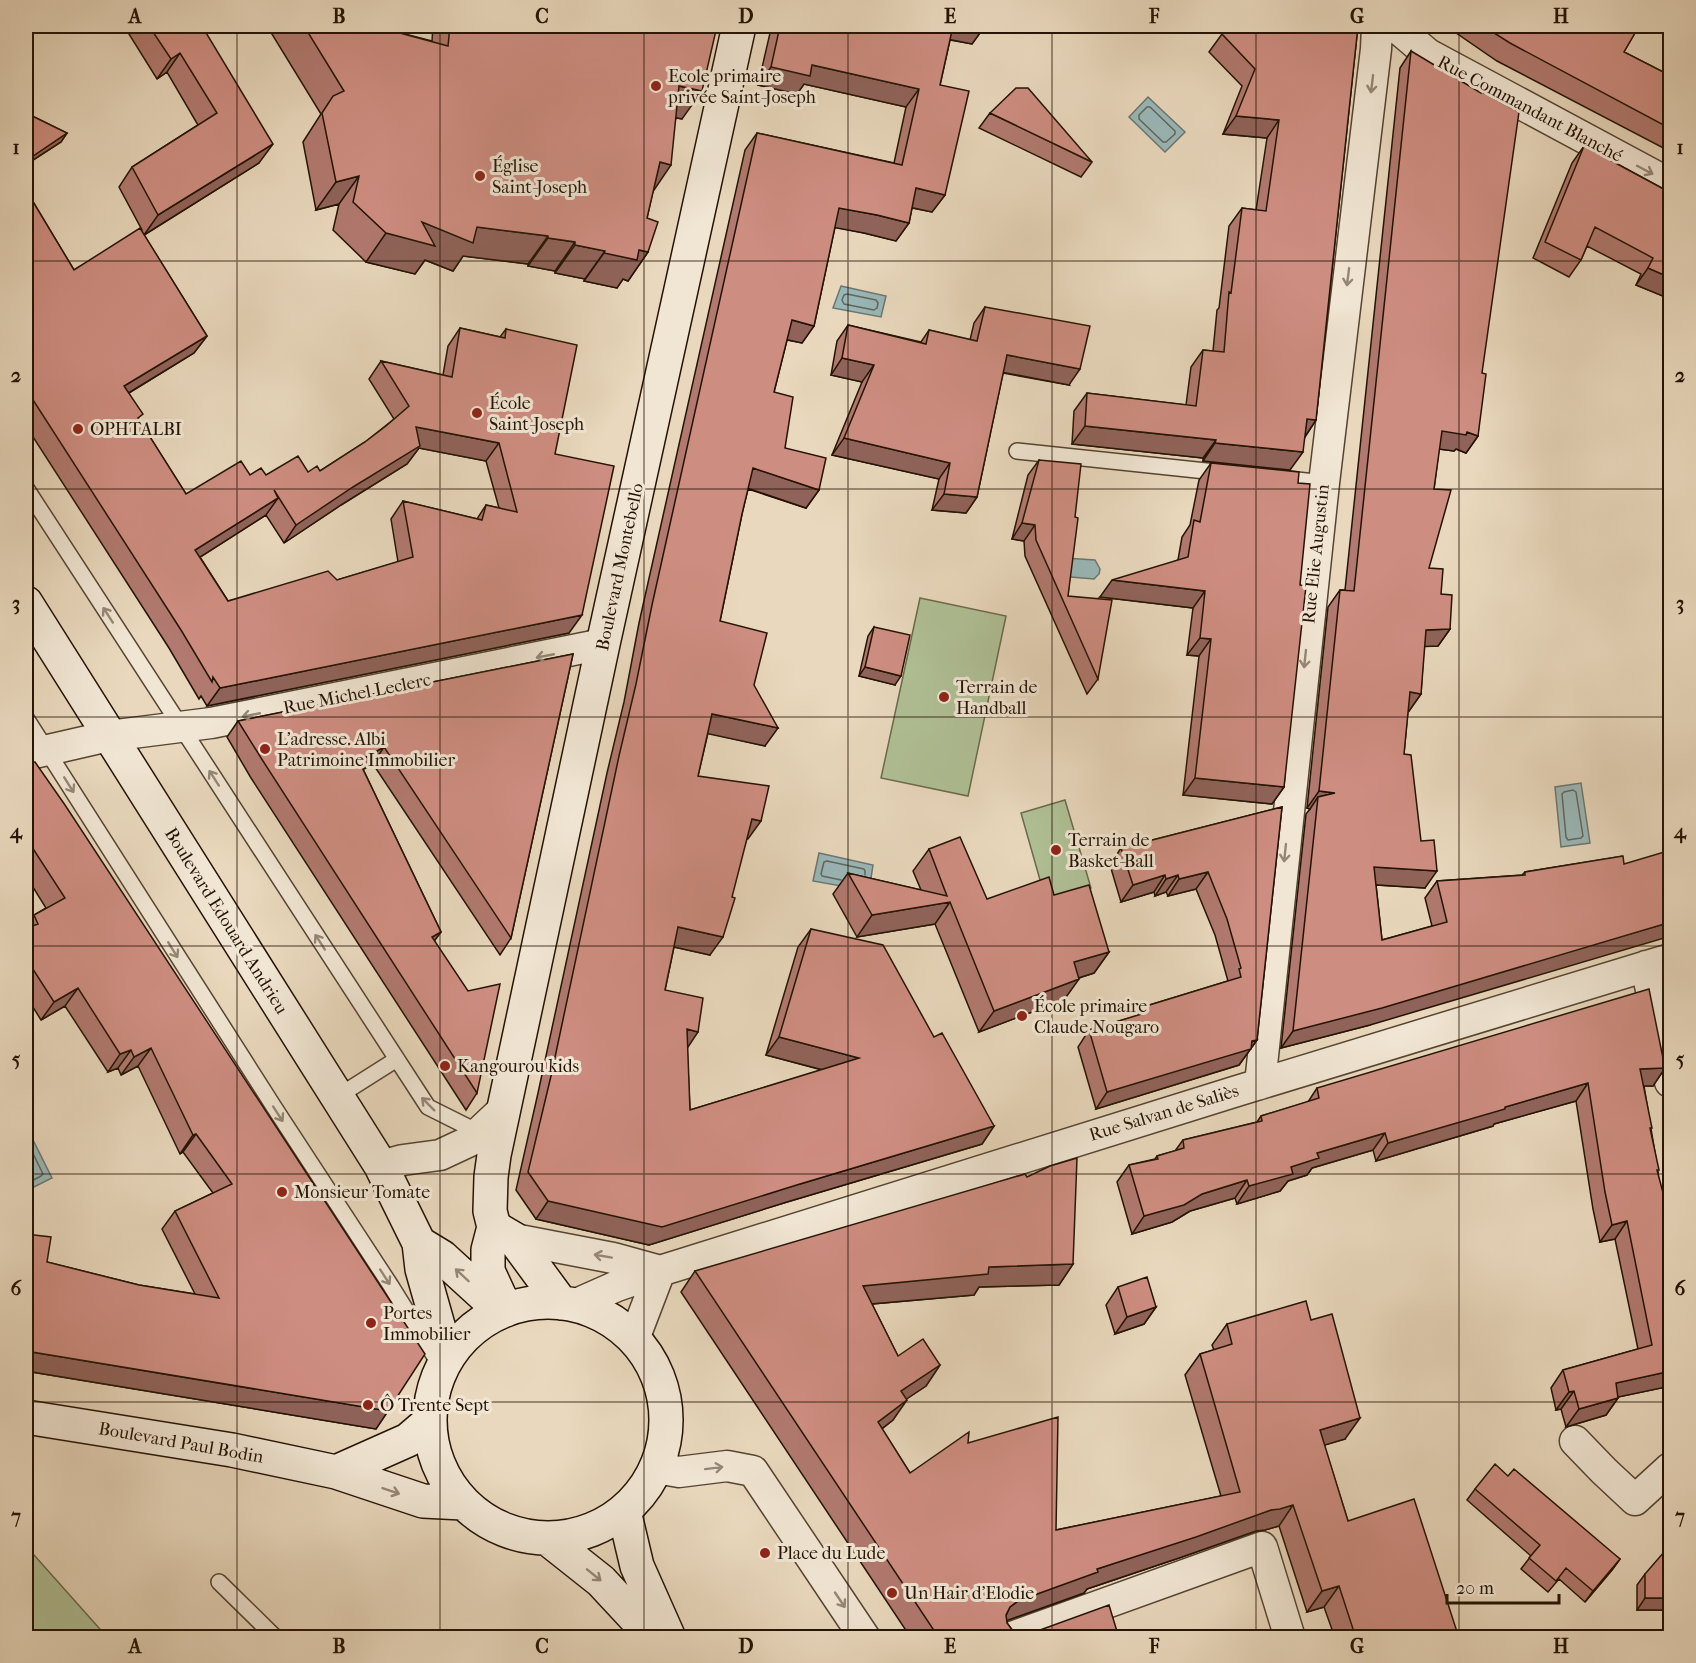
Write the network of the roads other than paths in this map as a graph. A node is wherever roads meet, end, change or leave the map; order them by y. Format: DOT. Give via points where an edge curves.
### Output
graph roads {
  1 [pos="738,26"];
  2 [pos="1377,26"];
  3 [pos="1395,26"];
  4 [pos="1671,184"];
  5 [pos="1017,451"];
  6 [pos="1241,474"];
  7 [pos="1265,477"];
  8 [pos="1324,483"];
  9 [pos="26,488"];
  10 [pos="26,603"];
  11 [pos="603,644"];
  12 [pos="26,718"];
  13 [pos="181,727"];
  14 [pos="109,736"];
  15 [pos="36,752"];
  16 [pos="1659,963"];
  17 [pos="397,1059"];
  18 [pos="1671,1082"];
  19 [pos="1260,1084"];
  20 [pos="337,1097"];
  21 [pos="505,1108"];
  22 [pos="478,1132"];
  23 [pos="381,1166"];
  24 [pos="504,1233"];
  25 [pos="419,1243"];
  26 [pos="660,1271"];
  27 [pos="567,1304"];
  28 [pos="504,1311"];
  29 [pos="634,1339"];
  30 [pos="445,1363"];
  31 [pos="26,1417"];
  32 [pos="429,1422"];
  33 [pos="1575,1441"];
  34 [pos="656,1468"];
  35 [pos="1671,1468"];
  36 [pos="336,1472"];
  37 [pos="463,1503"];
  38 [pos="624,1511"];
  39 [pos="548,1539"];
  40 [pos="219,1582"];
  41 [pos="276,1638"];
  42 [pos="654,1638"];
  43 [pos="669,1638"];
  44 [pos="865,1638"];
  45 [pos="1008,1638"];
  46 [pos="1290,1638"];
  1 -- 11 [label="main road, Boulevard Montebello"];
  2 -- 8 [label="street, Rue Elie Augustin, one-way"];
  3 -- 4 [label="street, Rue Commandant Blanché, one-way" via="1428,54"];
  5 -- 6 [label="lane"];
  7 -- 8 [label="lane"];
  8 -- 19 [label="street, Rue Elie Augustin, one-way"];
  13 -- 9 [label="lane, one-way"];
  10 -- 14 [label="main road, Boulevard Edouard Andrieu"];
  11 -- 13 [label="street, Rue Michel Leclerc, one-way"];
  11 -- 21 [label="main road, Boulevard Montebello"];
  12 -- 15 [label="lane"];
  13 -- 14 [label="street, Rue Michel Leclerc"];
  17 -- 13 [label="lane, one-way"];
  14 -- 15 [label="street, Rue Michel Leclerc"];
  14 -- 20 [label="main road, Boulevard Edouard Andrieu"];
  15 -- 30 [label="lane, one-way"];
  16 -- 18 [label="street"];
  16 -- 19 [label="street, Rue Salvan de Saliès"];
  17 -- 20 [label="lane"];
  22 -- 17 [label="lane, one-way" via="428,1107"];
  19 -- 26 [label="street, Rue Salvan de Saliès"];
  20 -- 23 [label="main road, Boulevard Edouard Andrieu"];
  21 -- 22 [label="street"];
  21 -- 24 [label="main road, Boulevard Montebello" via="491,1177 490,1210"];
  22 -- 23 [label="street" via="470,1141 440,1155"];
  23 -- 25 [label="main road, Boulevard Edouard Andrieu"];
  26 -- 24 [label="street, one-way"];
  24 -- 27 [label="main road, Boulevard Montebello"];
  24 -- 28 [label="main road, Boulevard Montebello" via="488,1250 488,1270"];
  28 -- 25 [label="main road, one-way" via="442,1257"];
  25 -- 30 [label="main road"];
  26 -- 27 [label="street, Rue Salvan de Saliès"];
  26 -- 29 [label="street"];
  27 -- 28 [label="main road" via="543,1302"];
  27 -- 29 [label="main road" via="596,1312"];
  28 -- 30 [label="main road" via="480,1323 462,1339"];
  29 -- 34 [label="main road" via="662,1386 665,1432"];
  30 -- 32 [label="main road" via="431,1400"];
  31 -- 36 [label="main road, Boulevard Paul Bodin" via="232,1450"];
  32 -- 36 [label="main road" via="408,1440"];
  32 -- 37 [label="main road" via="434,1452 445,1480"];
  33 -- 35 [label="street" via="1635,1500"];
  34 -- 38 [label="main road"];
  34 -- 44 [label="street, one-way" via="679,1472 728,1466 753,1471"];
  36 -- 37 [label="main road, Boulevard Paul Bodin, one-way" via="423,1501"];
  37 -- 39 [label="main road" via="488,1523 517,1535"];
  38 -- 39 [label="main road" via="601,1527"];
  38 -- 43 [label="main road" via="637,1566"];
  39 -- 42 [label="main road, one-way" via="601,1581"];
  40 -- 41 [label="lane"];
  45 -- 46 [label="street" via="1262,1547"];
}
